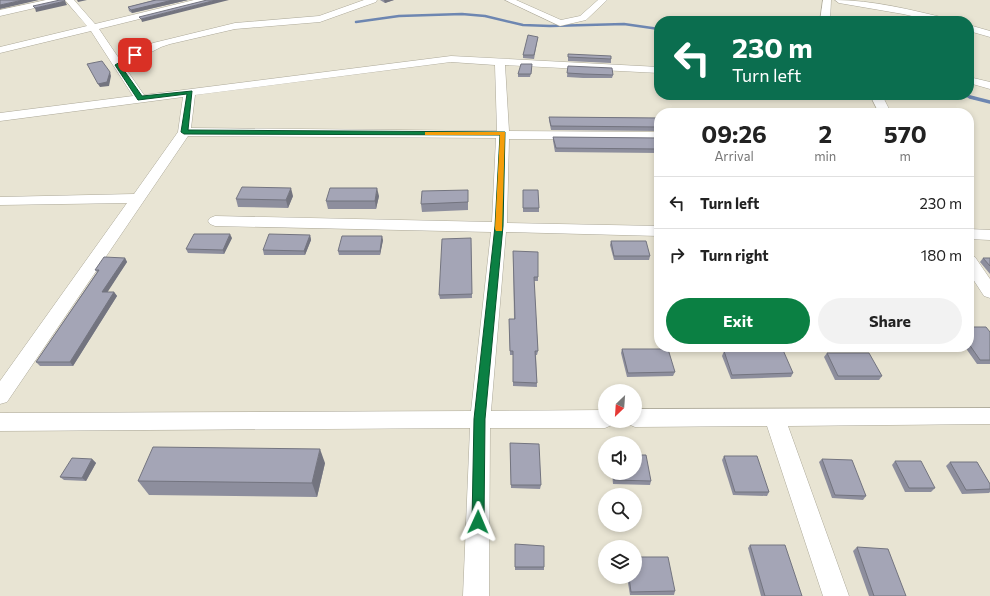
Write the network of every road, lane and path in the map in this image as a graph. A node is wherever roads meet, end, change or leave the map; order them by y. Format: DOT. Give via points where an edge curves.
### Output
graph roads {
  1 [pos="58,0"];
  2 [pos="69,0"];
  3 [pos="205,0"];
  4 [pos="373,0"];
  5 [pos="509,0"];
  6 [pos="602,0"];
  7 [pos="827,0"];
  8 [pos="840,0"];
  9 [pos="0,13"];
  10 [pos="825,16"];
  11 [pos="924,16"];
  12 [pos="94,28"];
  13 [pos="974,29"];
  14 [pos="990,34"];
  15 [pos="0,50"];
  16 [pos="500,62"];
  17 [pos="118,65"];
  18 [pos="654,70"];
  19 [pos="974,81"];
  20 [pos="990,86"];
  21 [pos="190,92"];
  22 [pos="140,98"];
  23 [pos="0,117"];
  24 [pos="184,132"];
  25 [pos="503,133"];
  26 [pos="654,136"];
  27 [pos="138,198"];
  28 [pos="0,201"];
  29 [pos="215,221"];
  30 [pos="499,226"];
  31 [pos="654,230"];
  32 [pos="974,234"];
  33 [pos="990,235"];
  34 [pos="974,268"];
  35 [pos="990,292"];
  36 [pos="0,396"];
  37 [pos="990,416"];
  38 [pos="598,418"];
  39 [pos="642,418"];
  40 [pos="775,418"];
  41 [pos="480,419"];
  42 [pos="0,422"];
  43 [pos="476,596"];
  44 [pos="836,596"];
  1 -- 9 [label="street"];
  2 -- 12 [label="street"];
  3 -- 12 [label="street"];
  4 -- 17 [label="street" via="320,19 235,26 167,42"];
  5 -- 6 [label="street" via="560,23 583,18"];
  7 -- 10 [label="street"];
  8 -- 11 [label="street"];
  12 -- 15 [label="street"];
  12 -- 17 [label="street"];
  13 -- 14 [label="street"];
  16 -- 18 [label="street"];
  16 -- 21 [label="street" via="451,59"];
  16 -- 25 [label="street"];
  17 -- 22 [label="street"];
  19 -- 20 [label="street"];
  21 -- 22 [label="street"];
  21 -- 24 [label="street"];
  22 -- 23 [label="street"];
  24 -- 25 [label="street"];
  24 -- 27 [label="street"];
  25 -- 26 [label="street"];
  25 -- 30 [label="street"];
  27 -- 28 [label="street"];
  27 -- 36 [label="street"];
  29 -- 30 [label="street"];
  30 -- 31 [label="street"];
  30 -- 41 [label="street"];
  32 -- 33 [label="street"];
  34 -- 35 [label="street"];
  37 -- 40 [label="street"];
  38 -- 41 [label="street"];
  39 -- 40 [label="street"];
  40 -- 44 [label="street"];
  41 -- 42 [label="street"];
  41 -- 43 [label="street"];
}
